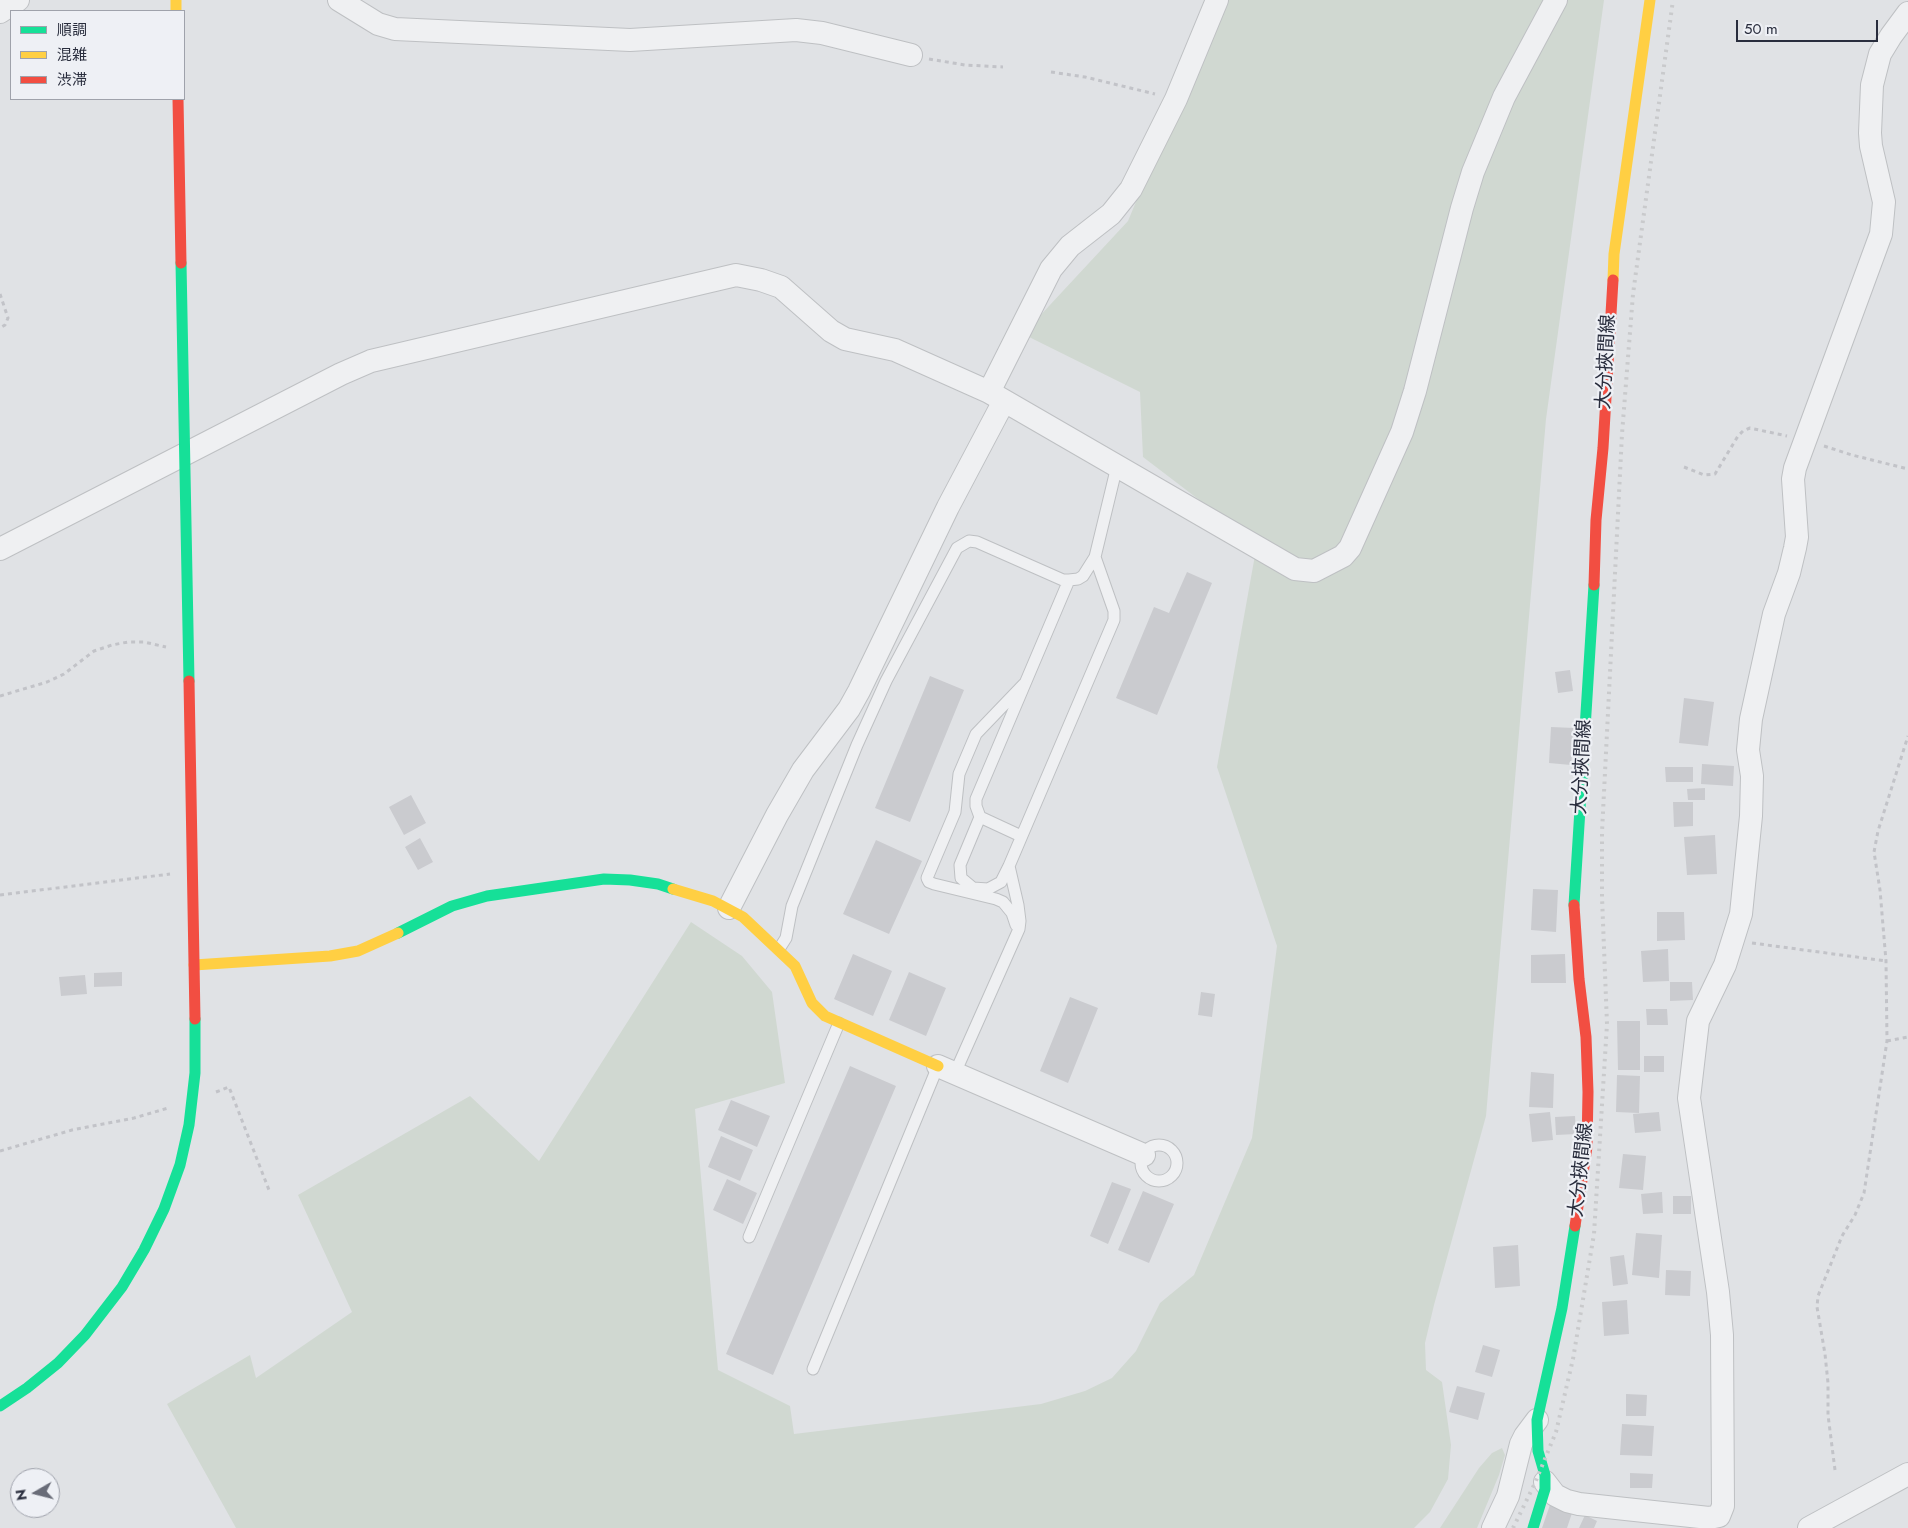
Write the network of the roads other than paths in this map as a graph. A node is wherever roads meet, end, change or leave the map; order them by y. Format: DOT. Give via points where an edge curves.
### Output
graph roads {
  1 [pos="18,0"];
  2 [pos="339,0"];
  3 [pos="1217,0"];
  4 [pos="1556,0"];
  5 [pos="1650,0"];
  6 [pos="0,12"];
  7 [pos="1908,13"];
  8 [pos="911,55"];
  9 [pos="178,100"];
  10 [pos="996,397"];
  11 [pos="184,453"];
  12 [pos="1116,466"];
  13 [pos="0,549"];
  14 [pos="1095,557"];
  15 [pos="1069,580"];
  16 [pos="1024,684"];
  17 [pos="980,816"];
  18 [pos="1021,836"];
  19 [pos="1009,866"];
  20 [pos="729,908"];
  21 [pos="1017,935"];
  22 [pos="779,949"];
  23 [pos="194,965"];
  24 [pos="839,1023"];
  25 [pos="946,1070"];
  26 [pos="1144,1155"];
  27 [pos="749,1237"];
  28 [pos="813,1369"];
  29 [pos="0,1406"];
  30 [pos="1537,1420"];
  31 [pos="1908,1474"];
  32 [pos="1546,1482"];
  33 [pos="1710,1523"];
  34 [pos="1493,1528"];
  35 [pos="1533,1528"];
  36 [pos="1810,1528"];
  1 -- 6 [label="street"];
  2 -- 8 [label="street" via="378,24 395,29 630,40 796,30 822,33"];
  3 -- 10 [label="street" via="1176,99 1131,188 1111,214 1070,246 1051,269"];
  4 -- 12 [label="street" via="1504,97 1473,172 1409,412 1350,548 1343,556 1314,571 1295,569"];
  5 -- 30 [label="street, 大分挾間線" via="1614,254 1574,913 1586,1037 1586,1147 1562,1308"];
  7 -- 33 [label="street" via="1880,54 1872,85 1871,146 1884,202 1881,234 1795,468 1796,542 1789,572 1777,601 1751,719 1748,750 1752,776 1751,816 1741,914 1725,965 1698,1021 1690,1098 1722,1335 1723,1506 1719,1516"];
  9 -- 11 [label="street"];
  10 -- 11 [label="street" via="894,350 845,339 830,331 781,287 736,275 371,360"];
  10 -- 12 [label="street"];
  10 -- 20 [label="street" via="948,507 859,692 803,770"];
  11 -- 13 [label="street"];
  11 -- 23 [label="street"];
  12 -- 14 [label="lane"];
  14 -- 15 [label="lane" via="1083,576"];
  14 -- 18 [label="lane" via="1114,610 1114,620"];
  15 -- 16 [label="lane"];
  15 -- 22 [label="lane" via="977,542 969,541 957,548 886,681 792,906 786,938"];
  16 -- 17 [label="lane" via="976,799"];
  16 -- 21 [label="lane" via="976,734 959,774 955,812 927,878 934,884 1003,902 1012,913"];
  17 -- 18 [label="lane"];
  17 -- 19 [label="lane" via="960,865 961,878 973,888 988,890 1001,882"];
  18 -- 19 [label="lane"];
  19 -- 21 [label="lane" via="1020,921"];
  20 -- 22 [label="street"];
  20 -- 23 [label="street" via="658,884 604,879 467,901 358,951 330,956"];
  21 -- 25 [label="lane"];
  22 -- 24 [label="street" via="795,966 816,1009"];
  23 -- 29 [label="street" via="193,1100 173,1186 144,1250 122,1287 85,1335 58,1363"];
  24 -- 25 [label="street"];
  24 -- 27 [label="lane"];
  25 -- 26 [label="street"];
  25 -- 28 [label="lane"];
  30 -- 32 [label="street, 大分挾間線" via="1538,1452"];
  30 -- 34 [label="street" via="1521,1444 1508,1496"];
  31 -- 36 [label="street"];
  32 -- 33 [label="street" via="1555,1496 1579,1504"];
  32 -- 35 [label="street, 大分挾間線"];
}
